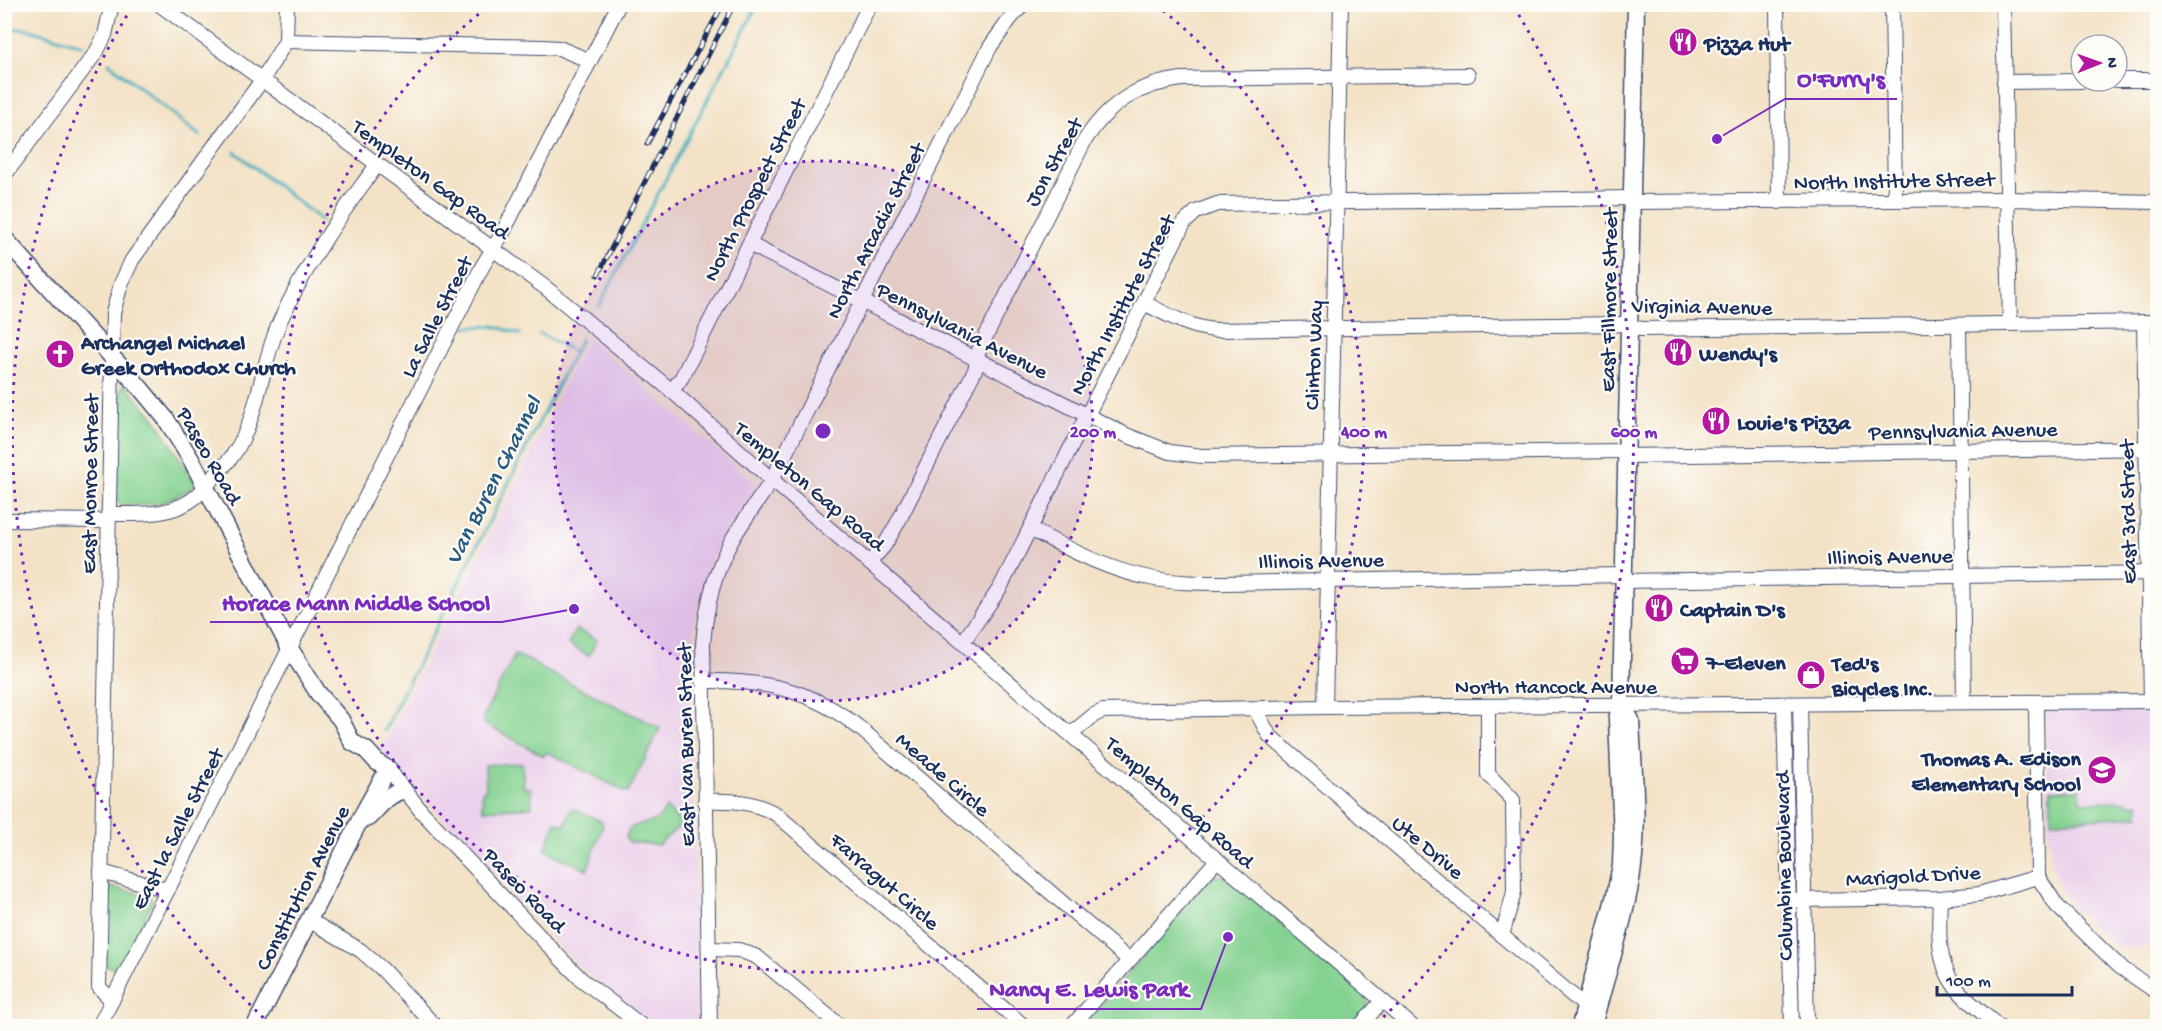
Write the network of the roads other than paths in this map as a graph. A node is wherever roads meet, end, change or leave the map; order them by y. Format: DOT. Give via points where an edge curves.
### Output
graph roads {
  1 [pos="112,4"];
  2 [pos="159,4"];
  3 [pos="287,4"];
  4 [pos="619,4"];
  5 [pos="870,4"];
  6 [pos="1023,4"];
  7 [pos="1341,4"];
  8 [pos="1636,4"];
  9 [pos="1777,4"];
  10 [pos="1892,4"];
  11 [pos="2003,4"];
  12 [pos="286,41"];
  13 [pos="590,61"];
  14 [pos="1339,75"];
  15 [pos="1468,75"];
  16 [pos="262,80"];
  17 [pos="2129,80"];
  18 [pos="2157,80"];
  19 [pos="2069,81"];
  20 [pos="2004,82"];
  21 [pos="377,165"];
  22 [pos="4,176"];
  23 [pos="2007,199"];
  24 [pos="1631,200"];
  25 [pos="1895,200"];
  26 [pos="1336,202"];
  27 [pos="1779,202"];
  28 [pos="2157,202"];
  29 [pos="4,238"];
  30 [pos="749,244"];
  31 [pos="494,248"];
  32 [pos="862,301"];
  33 [pos="1144,303"];
  34 [pos="2151,322"];
  35 [pos="2010,324"];
  36 [pos="1959,325"];
  37 [pos="1630,326"];
  38 [pos="1334,328"];
  39 [pos="111,357"];
  40 [pos="977,360"];
  41 [pos="672,392"];
  42 [pos="1087,415"];
  43 [pos="2152,448"];
  44 [pos="1960,450"];
  45 [pos="1330,453"];
  46 [pos="1626,453"];
  47 [pos="772,480"];
  48 [pos="204,487"];
  49 [pos="108,518"];
  50 [pos="4,520"];
  51 [pos="1030,530"];
  52 [pos="870,562"];
  53 [pos="2153,573"];
  54 [pos="1963,575"];
  55 [pos="1623,578"];
  56 [pos="1328,580"];
  57 [pos="963,642"];
  58 [pos="290,647"];
  59 [pos="702,681"];
  60 [pos="1964,701"];
  61 [pos="2154,701"];
  62 [pos="2036,702"];
  63 [pos="1621,704"];
  64 [pos="1800,704"];
  65 [pos="1784,705"];
  66 [pos="1488,706"];
  67 [pos="1325,707"];
  68 [pos="1255,709"];
  69 [pos="341,720"];
  70 [pos="1071,734"];
  71 [pos="352,741"];
  72 [pos="389,770"];
  73 [pos="404,790"];
  74 [pos="705,801"];
  75 [pos="365,810"];
  76 [pos="356,829"];
  77 [pos="1217,860"];
  78 [pos="101,872"];
  79 [pos="2037,878"];
  80 [pos="168,891"];
  81 [pos="1940,898"];
  82 [pos="1796,900"];
  83 [pos="309,920"];
  84 [pos="1502,936"];
  85 [pos="709,949"];
  86 [pos="1130,960"];
  87 [pos="2157,993"];
  88 [pos="112,1001"];
  89 [pos="1382,1001"];
  90 [pos="1586,1007"];
  91 [pos="99,1026"];
  92 [pos="255,1026"];
  93 [pos="435,1026"];
  94 [pos="642,1026"];
  95 [pos="710,1026"];
  96 [pos="840,1026"];
  97 [pos="1024,1026"];
  98 [pos="1072,1026"];
  99 [pos="1360,1026"];
  100 [pos="1412,1026"];
  101 [pos="1580,1026"];
  102 [pos="1593,1026"];
  103 [pos="1792,1026"];
  104 [pos="1806,1026"];
  105 [pos="1998,1026"];
  1 -- 22 [label="street" via="97,51"];
  2 -- 16 [label="street, Templeton Gap Road"];
  3 -- 12 [label="street"];
  4 -- 13 [label="street, La Salle Street"];
  5 -- 30 [label="street, North Prospect Street"];
  6 -- 32 [label="street, North Arcadia Street" via="990,47"];
  7 -- 14 [label="street, Clinton Way"];
  8 -- 24 [label="main road, East Fillmore Street"];
  9 -- 27 [label="street"];
  10 -- 25 [label="street"];
  11 -- 20 [label="street"];
  12 -- 13 [label="street" via="559,48"];
  12 -- 16 [label="street, East Monroe Street"];
  13 -- 31 [label="street, La Salle Street"];
  14 -- 15 [label="street, Jon Street"];
  14 -- 26 [label="street, Clinton Way"];
  14 -- 40 [label="street, Jon Street" via="1171,80 1150,85 1118,101 1084,140"];
  16 -- 21 [label="street, Templeton Gap Road"];
  16 -- 39 [label="street, East Monroe Street" via="132,260 116,298"];
  17 -- 18 [label="street"];
  19 -- 20 [label="street"];
  20 -- 23 [label="street"];
  21 -- 31 [label="street, Templeton Gap Road"];
  21 -- 48 [label="street" via="340,213 302,276 272,342 241,441 225,466"];
  23 -- 25 [label="street, North Institute Street"];
  23 -- 28 [label="street, North Institute Street"];
  23 -- 35 [label="street"];
  24 -- 26 [label="street, North Institute Street"];
  24 -- 27 [label="street, North Institute Street"];
  24 -- 37 [label="main road, East Fillmore Street"];
  25 -- 27 [label="street, North Institute Street"];
  26 -- 33 [label="street, North Institute Street" via="1217,204 1203,208 1184,223"];
  26 -- 38 [label="street, Clinton Way"];
  29 -- 39 [label="main road, Paseo Road"];
  30 -- 32 [label="street, Pennsylvania Avenue"];
  30 -- 41 [label="street, North Prospect Street"];
  31 -- 41 [label="street, Templeton Gap Road"];
  31 -- 58 [label="street, La Salle Street"];
  32 -- 40 [label="street, Pennsylvania Avenue"];
  32 -- 47 [label="street, North Arcadia Street"];
  33 -- 38 [label="street, Virginia Avenue" via="1204,329"];
  33 -- 42 [label="street, North Institute Street"];
  34 -- 35 [label="street, Virginia Avenue"];
  34 -- 43 [label="street, East 3rd Street"];
  35 -- 36 [label="street, Virginia Avenue"];
  36 -- 37 [label="street, Virginia Avenue"];
  36 -- 44 [label="street"];
  37 -- 38 [label="street, Virginia Avenue"];
  37 -- 46 [label="main road, East Fillmore Street"];
  38 -- 45 [label="street, Clinton Way"];
  39 -- 48 [label="main road, Paseo Road" via="161,413"];
  39 -- 49 [label="street, East Monroe Street"];
  40 -- 42 [label="street, Pennsylvania Avenue"];
  40 -- 52 [label="street, Jon Street" via="897,525"];
  41 -- 47 [label="street, Templeton Gap Road"];
  42 -- 45 [label="street, Pennsylvania Avenue" via="1142,442 1186,454"];
  42 -- 51 [label="street, North Institute Street"];
  43 -- 44 [label="street, Pennsylvania Avenue"];
  43 -- 53 [label="street, East 3rd Street"];
  44 -- 46 [label="street, Pennsylvania Avenue"];
  44 -- 54 [label="street"];
  45 -- 46 [label="street, Pennsylvania Avenue"];
  45 -- 56 [label="street, Clinton Way"];
  46 -- 55 [label="main road, East Fillmore Street"];
  47 -- 52 [label="street, Templeton Gap Road"];
  47 -- 59 [label="street, East Van Buren Street" via="734,538 714,584 705,619"];
  48 -- 49 [label="street" via="193,498 161,512"];
  48 -- 58 [label="main road, Paseo Road"];
  49 -- 50 [label="street"];
  49 -- 78 [label="street, East Monroe Street"];
  51 -- 56 [label="street, Illinois Avenue" via="1102,564 1152,579 1224,583"];
  51 -- 57 [label="street, North Institute Street" via="1000,588"];
  52 -- 57 [label="street, Templeton Gap Road"];
  53 -- 54 [label="street, Illinois Avenue"];
  53 -- 61 [label="street, East 3rd Street"];
  54 -- 55 [label="street, Illinois Avenue"];
  54 -- 60 [label="street"];
  55 -- 56 [label="street, Illinois Avenue"];
  55 -- 63 [label="main road, East Fillmore Street"];
  56 -- 67 [label="street, Clinton Way"];
  57 -- 70 [label="street, Templeton Gap Road"];
  58 -- 69 [label="main road, Paseo Road" via="318,693"];
  58 -- 80 [label="street, East la Salle Street"];
  59 -- 74 [label="street, East Van Buren Street"];
  59 -- 86 [label="street, Meade Circle" via="744,681 779,687 831,707"];
  60 -- 62 [label="street, North Hancock Avenue"];
  60 -- 64 [label="street, North Hancock Avenue"];
  61 -- 62 [label="street, North Hancock Avenue"];
  62 -- 79 [label="street"];
  63 -- 65 [label="street, North Hancock Avenue"];
  63 -- 66 [label="street, North Hancock Avenue"];
  63 -- 90 [label="main road, East Fillmore Street" via="1617,719 1620,865"];
  63 -- 102 [label="main road, East Fillmore Street" via="1631,720 1633,866"];
  64 -- 65 [label="street, North Hancock Avenue"];
  64 -- 82 [label="street, Columbine Boulevard"];
  65 -- 82 [label="street, Columbine Boulevard"];
  66 -- 67 [label="street, North Hancock Avenue"];
  66 -- 84 [label="street" via="1488,774 1513,800 1514,892"];
  67 -- 68 [label="street, North Hancock Avenue"];
  68 -- 70 [label="street, North Hancock Avenue" via="1103,711"];
  68 -- 84 [label="street, Ute Drive" via="1269,735"];
  69 -- 71 [label="main road, Paseo Road"];
  69 -- 72 [label="main road, Paseo Road" via="355,726 382,756"];
  70 -- 77 [label="street, Templeton Gap Road"];
  71 -- 72 [label="main road, Paseo Road"];
  71 -- 75 [label="main road" via="370,768"];
  72 -- 73 [label="street, Paseo Road"];
  72 -- 75 [label="main road, Constitution Avenue"];
  73 -- 76 [label="main road" via="383,802"];
  73 -- 94 [label="street, Paseo Road" via="581,979"];
  74 -- 85 [label="street, East Van Buren Street"];
  74 -- 97 [label="street, Farragut Circle" via="737,801 776,814"];
  75 -- 76 [label="main road, Constitution Avenue"];
  76 -- 83 [label="main road, Constitution Avenue"];
  77 -- 86 [label="street"];
  77 -- 89 [label="street, Templeton Gap Road"];
  78 -- 80 [label="street"];
  78 -- 88 [label="street, East Monroe Street" via="99,987"];
  79 -- 81 [label="street, Marigold Drive" via="1979,894"];
  79 -- 87 [label="street" via="2057,906 2112,960"];
  80 -- 88 [label="street, East la Salle Street"];
  81 -- 82 [label="street, Marigold Drive"];
  81 -- 105 [label="street" via="1941,952 1946,970 1954,985"];
  82 -- 103 [label="street, Columbine Boulevard"];
  82 -- 104 [label="street, Columbine Boulevard"];
  83 -- 92 [label="main road, Constitution Avenue"];
  83 -- 93 [label="street" via="350,943 382,969"];
  84 -- 90 [label="street, Ute Drive"];
  85 -- 95 [label="street, East Van Buren Street"];
  85 -- 96 [label="street" via="739,950 757,957"];
  86 -- 98 [label="street"];
  88 -- 91 [label="street, East la Salle Street"];
  89 -- 99 [label="street"];
  89 -- 100 [label="street, Templeton Gap Road"];
  90 -- 101 [label="main road, East Fillmore Street"];
}
